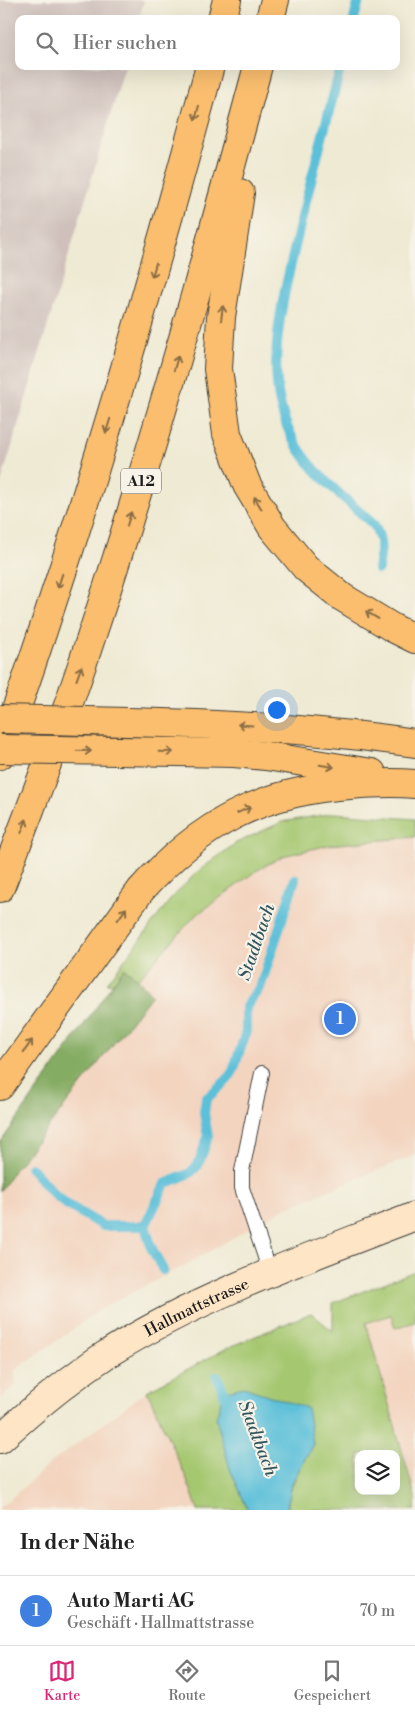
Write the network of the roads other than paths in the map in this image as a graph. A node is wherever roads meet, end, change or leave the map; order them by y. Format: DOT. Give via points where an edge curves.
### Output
graph roads {
  1 [pos="227,0"];
  2 [pos="275,0"];
  3 [pos="223,15"];
  4 [pos="271,15"];
  5 [pos="209,70"];
  6 [pos="257,70"];
  7 [pos="257,70"];
  8 [pos="415,639"];
  9 [pos="40,643"];
  10 [pos="0,721"];
  11 [pos="415,743"];
  12 [pos="0,749"];
  13 [pos="0,755"];
  14 [pos="415,782"];
  15 [pos="0,888"];
  16 [pos="262,1072"];
  17 [pos="0,1086"];
  18 [pos="415,1216"];
  19 [pos="270,1272"];
  20 [pos="0,1439"];
  1 -- 3 [label="highway"];
  2 -- 4 [label="highway"];
  5 -- 9 [label="highway, one-way" via="144,306"];
  8 -- 6 [label="highway, one-way" via="342,597 306,568 272,527 247,485 227,434 218,369 221,317"];
  15 -- 7 [label="highway, A12, one-way" via="85,658 119,551 194,300"];
  9 -- 10 [label="highway"];
  9 -- 13 [label="highway"];
  11 -- 10 [label="highway, one-way, bridge" via="357,734 234,724"];
  12 -- 14 [label="highway, one-way, bridge" via="234,753"];
  17 -- 14 [label="highway, one-way" via="141,890 168,861 204,832 261,802 304,790"];
  16 -- 19 [label="lane" via="242,1171 242,1188"];
  18 -- 19 [label="main road, Hallmattstrasse"];
  19 -- 20 [label="main road, Hallmattstrasse" via="202,1302 120,1346 44,1400"];
}
